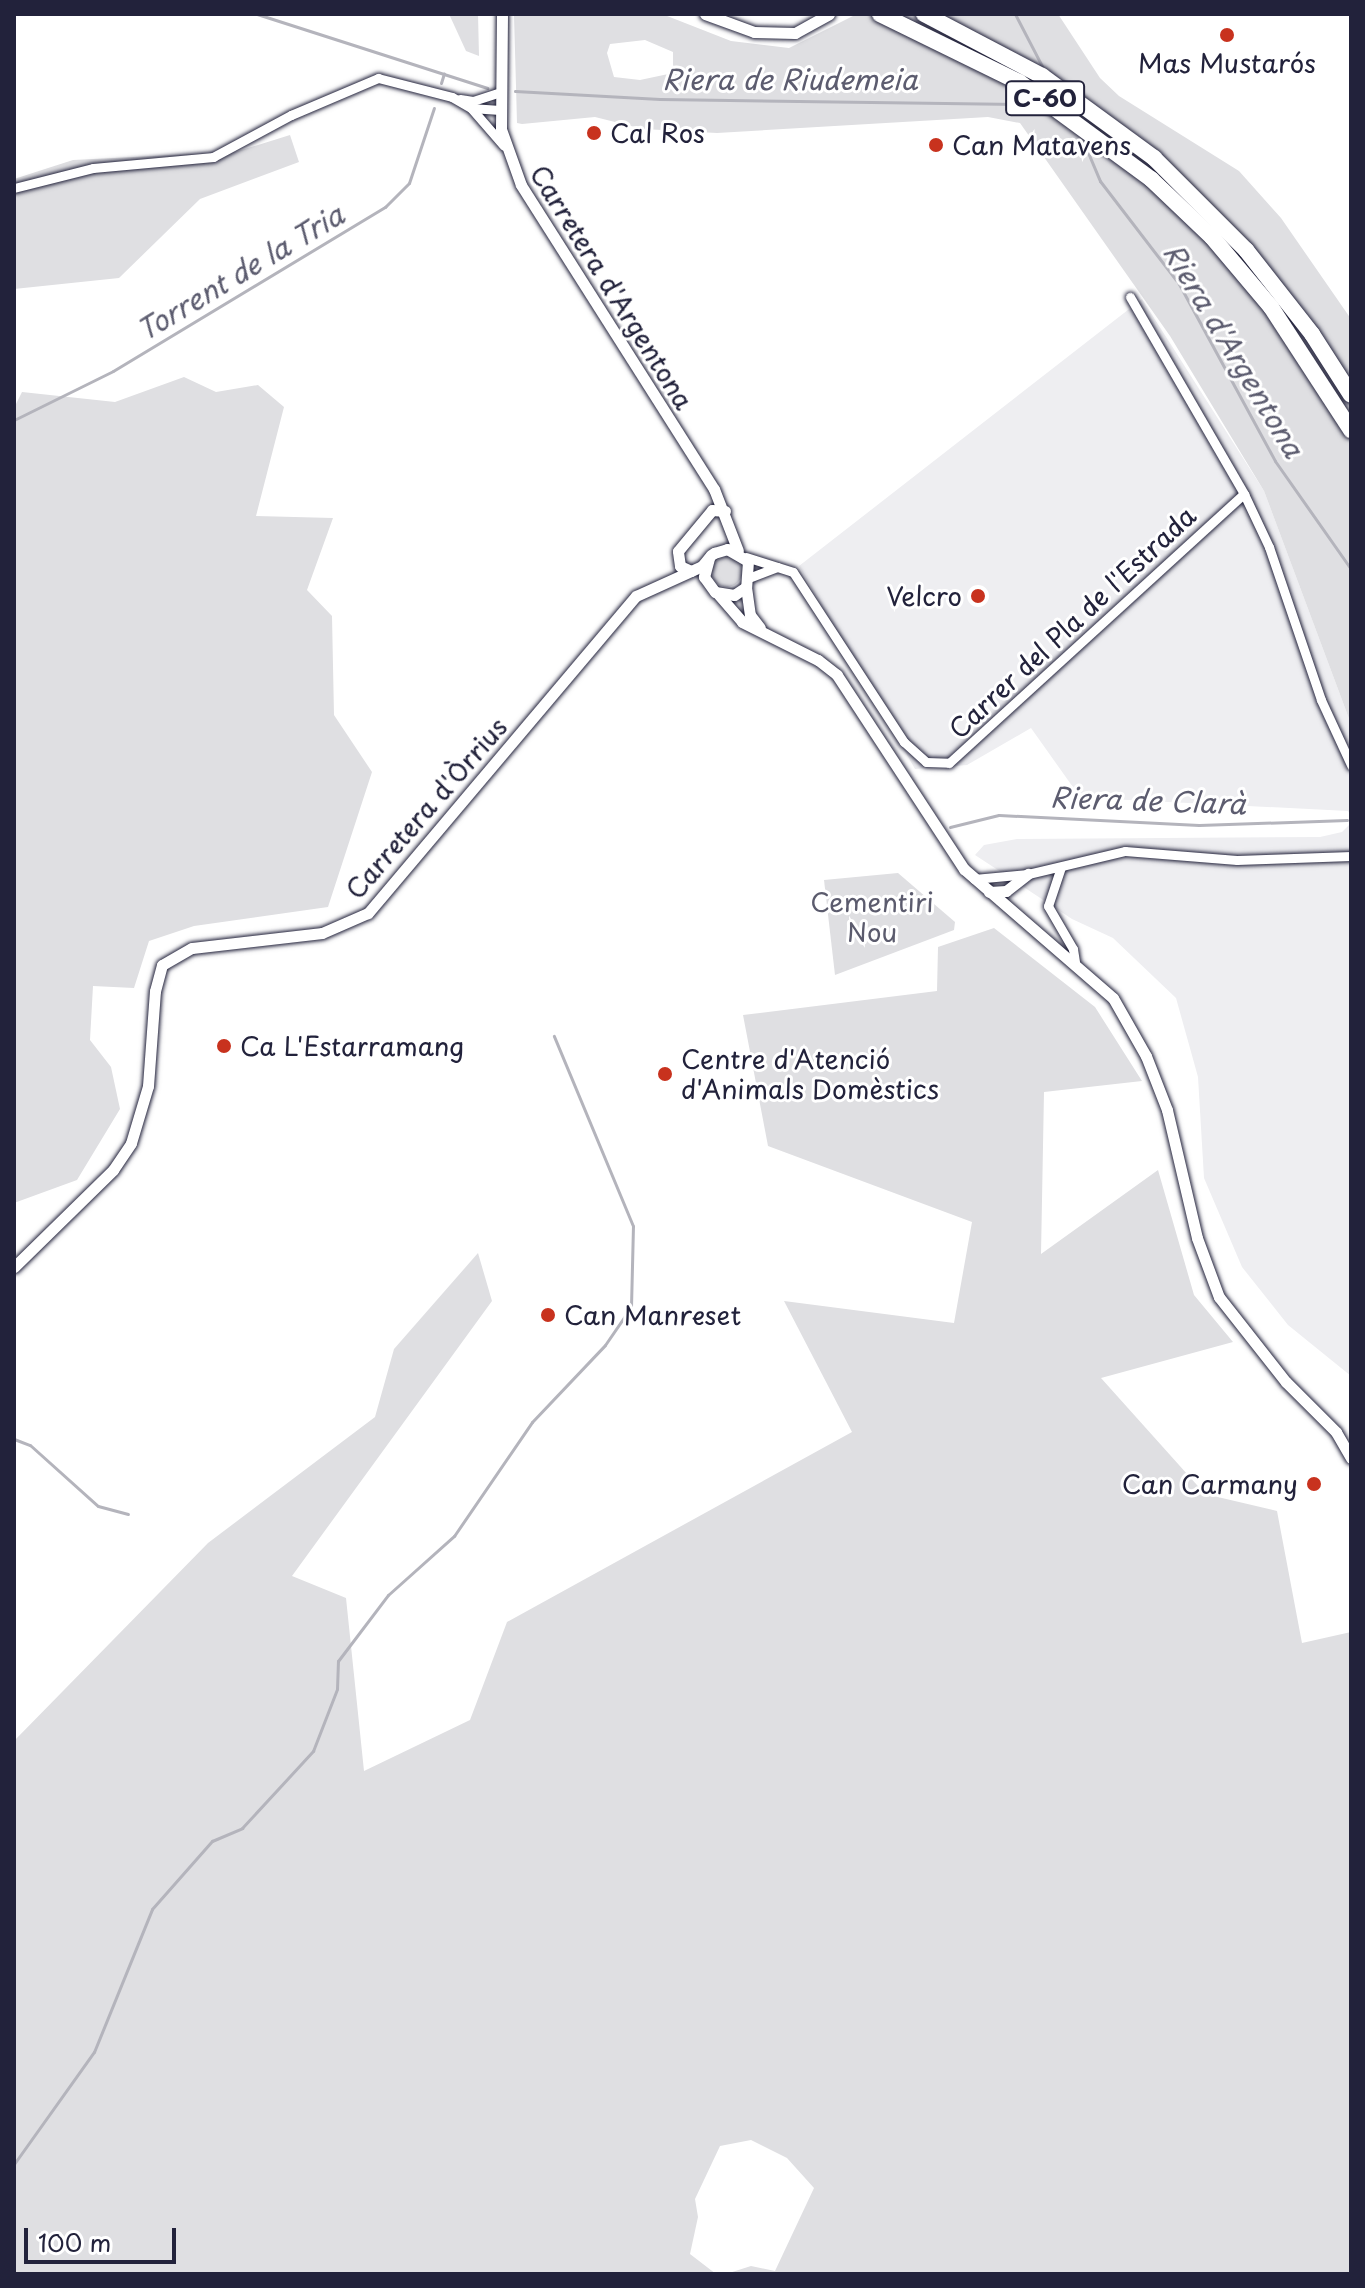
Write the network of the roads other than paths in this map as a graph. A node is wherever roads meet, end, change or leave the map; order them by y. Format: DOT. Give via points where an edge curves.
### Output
graph roads {
  1 [pos="502,14"];
  2 [pos="705,14"];
  3 [pos="829,14"];
  4 [pos="880,14"];
  5 [pos="924,14"];
  6 [pos="452,97"];
  7 [pos="498,101"];
  8 [pos="471,108"];
  9 [pos="504,146"];
  10 [pos="14,188"];
  11 [pos="1130,297"];
  12 [pos="1351,395"];
  13 [pos="1351,430"];
  14 [pos="1244,494"];
  15 [pos="726,516"];
  16 [pos="742,554"];
  17 [pos="713,555"];
  18 [pos="783,566"];
  19 [pos="687,573"];
  20 [pos="749,582"];
  21 [pos="707,585"];
  22 [pos="718,594"];
  23 [pos="763,632"];
  24 [pos="1351,765"];
  25 [pos="1351,850"];
  26 [pos="1337,855"];
  27 [pos="1351,856"];
  28 [pos="1061,867"];
  29 [pos="1028,874"];
  30 [pos="974,879"];
  31 [pos="989,892"];
  32 [pos="1075,962"];
  33 [pos="14,1267"];
  34 [pos="1351,1458"];
  1 -- 7 [label="street, Carretera d'Argentona"];
  2 -- 3 [label="street" via="754,32 795,33"];
  4 -- 13 [label="highway, C-60" via="954,46 1052,103 1189,214 1271,307"];
  5 -- 12 [label="highway, C-60" via="1042,76 1178,180 1279,289"];
  6 -- 7 [label="street"];
  6 -- 8 [label="street"];
  6 -- 10 [label="street" via="378,78 291,115 213,157 93,168"];
  7 -- 8 [label="street"];
  7 -- 9 [label="street, Carretera d'Argentona"];
  8 -- 9 [label="street"];
  9 -- 15 [label="street, Carretera d'Argentona" via="521,185"];
  11 -- 14 [label="street"];
  14 -- 18 [label="street, Carrer del Pla de l'Estrada" via="949,763 926,762 904,742 806,588"];
  14 -- 24 [label="street" via="1269,547 1321,700"];
  15 -- 16 [label="street, Carretera d'Argentona"];
  15 -- 17 [label="street"];
  15 -- 19 [label="street" via="712,510 678,551"];
  16 -- 17 [label="street"];
  16 -- 18 [label="street"];
  16 -- 20 [label="street"];
  17 -- 19 [label="street, Carretera d'Òrrius"];
  17 -- 21 [label="street"];
  18 -- 20 [label="street"];
  19 -- 21 [label="street"];
  19 -- 33 [label="street, Carretera d'Òrrius" via="636,596 368,913 322,933 192,948 162,965 148,1086 131,1143 113,1170"];
  20 -- 22 [label="street" via="734,595"];
  20 -- 23 [label="street" via="750,615"];
  21 -- 22 [label="street"];
  22 -- 23 [label="street" via="742,622"];
  23 -- 30 [label="street" via="837,675 945,845"];
  25 -- 26 [label="street"];
  26 -- 27 [label="street"];
  26 -- 28 [label="street" via="1237,860 1125,851"];
  28 -- 29 [label="street"];
  28 -- 32 [label="street" via="1048,906"];
  29 -- 30 [label="street"];
  29 -- 31 [label="street" via="1006,891"];
  30 -- 31 [label="street"];
  31 -- 32 [label="street"];
  32 -- 34 [label="street" via="1113,998 1146,1056 1167,1110 1197,1238 1219,1297 1286,1382 1336,1432"];
}
